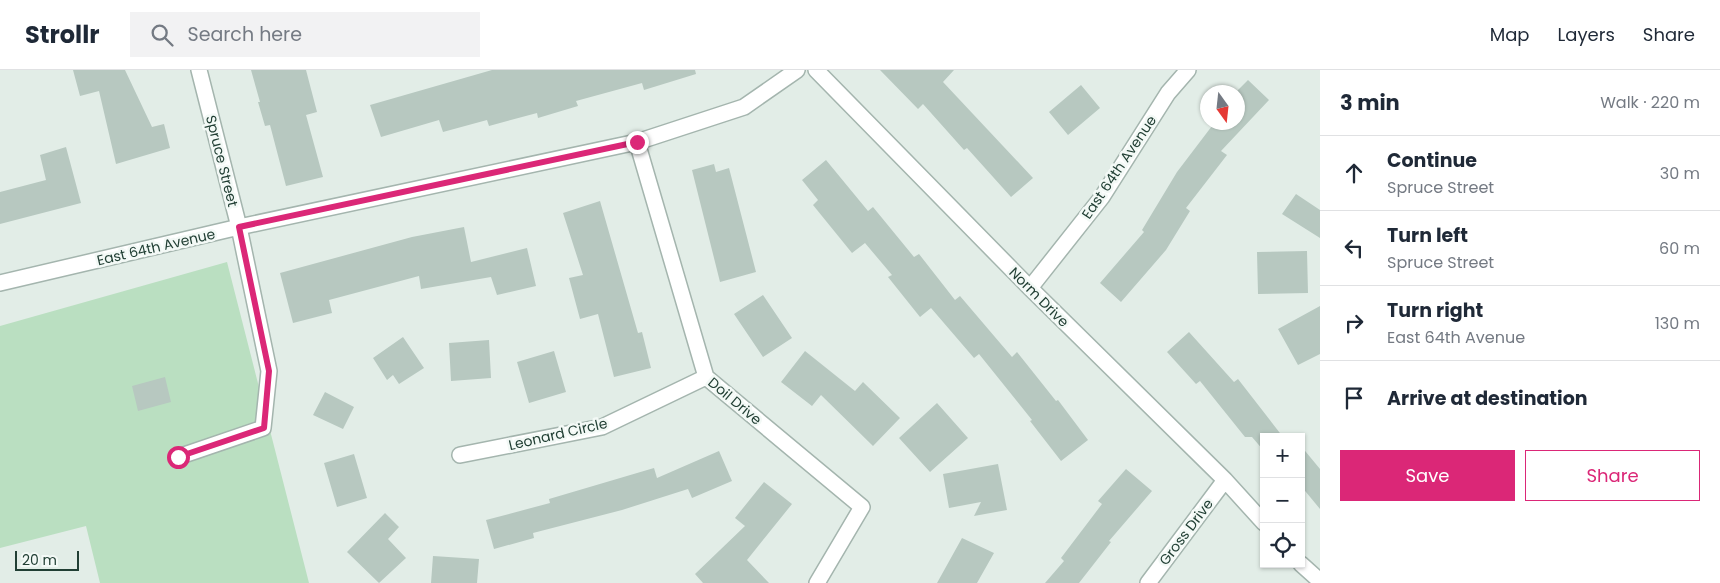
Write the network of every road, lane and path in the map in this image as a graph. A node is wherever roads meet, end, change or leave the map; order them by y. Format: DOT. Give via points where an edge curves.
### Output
graph roads {
  1 [pos="199,70"];
  2 [pos="797,70"];
  3 [pos="816,70"];
  4 [pos="1188,70"];
  5 [pos="637,142"];
  6 [pos="239,227"];
  7 [pos="0,283"];
  8 [pos="1030,288"];
  9 [pos="706,378"];
  10 [pos="460,455"];
  11 [pos="178,457"];
  12 [pos="1225,480"];
  13 [pos="1260,519"];
  14 [pos="1305,568"];
  15 [pos="1320,581"];
  16 [pos="817,583"];
  17 [pos="1148,583"];
  1 -- 6 [label="street, Spruce Street"];
  2 -- 5 [label="street, East 64th Avenue" via="744,107"];
  3 -- 8 [label="street, Norm Drive"];
  4 -- 8 [label="street, East 64th Avenue" via="1168,93 1102,197"];
  5 -- 6 [label="street, East 64th Avenue"];
  5 -- 9 [label="street, Doil Drive"];
  6 -- 7 [label="street, East 64th Avenue"];
  6 -- 11 [label="street, Spruce Street" via="269,371 264,428"];
  8 -- 12 [label="street, Norm Drive"];
  9 -- 10 [label="street, Leonard Circle" via="602,427"];
  9 -- 16 [label="street, Doil Drive" via="862,507"];
  12 -- 13 [label="street, Norm Drive"];
  12 -- 17 [label="street, Gross Drive"];
  14 -- 15 [label="street"];
}
